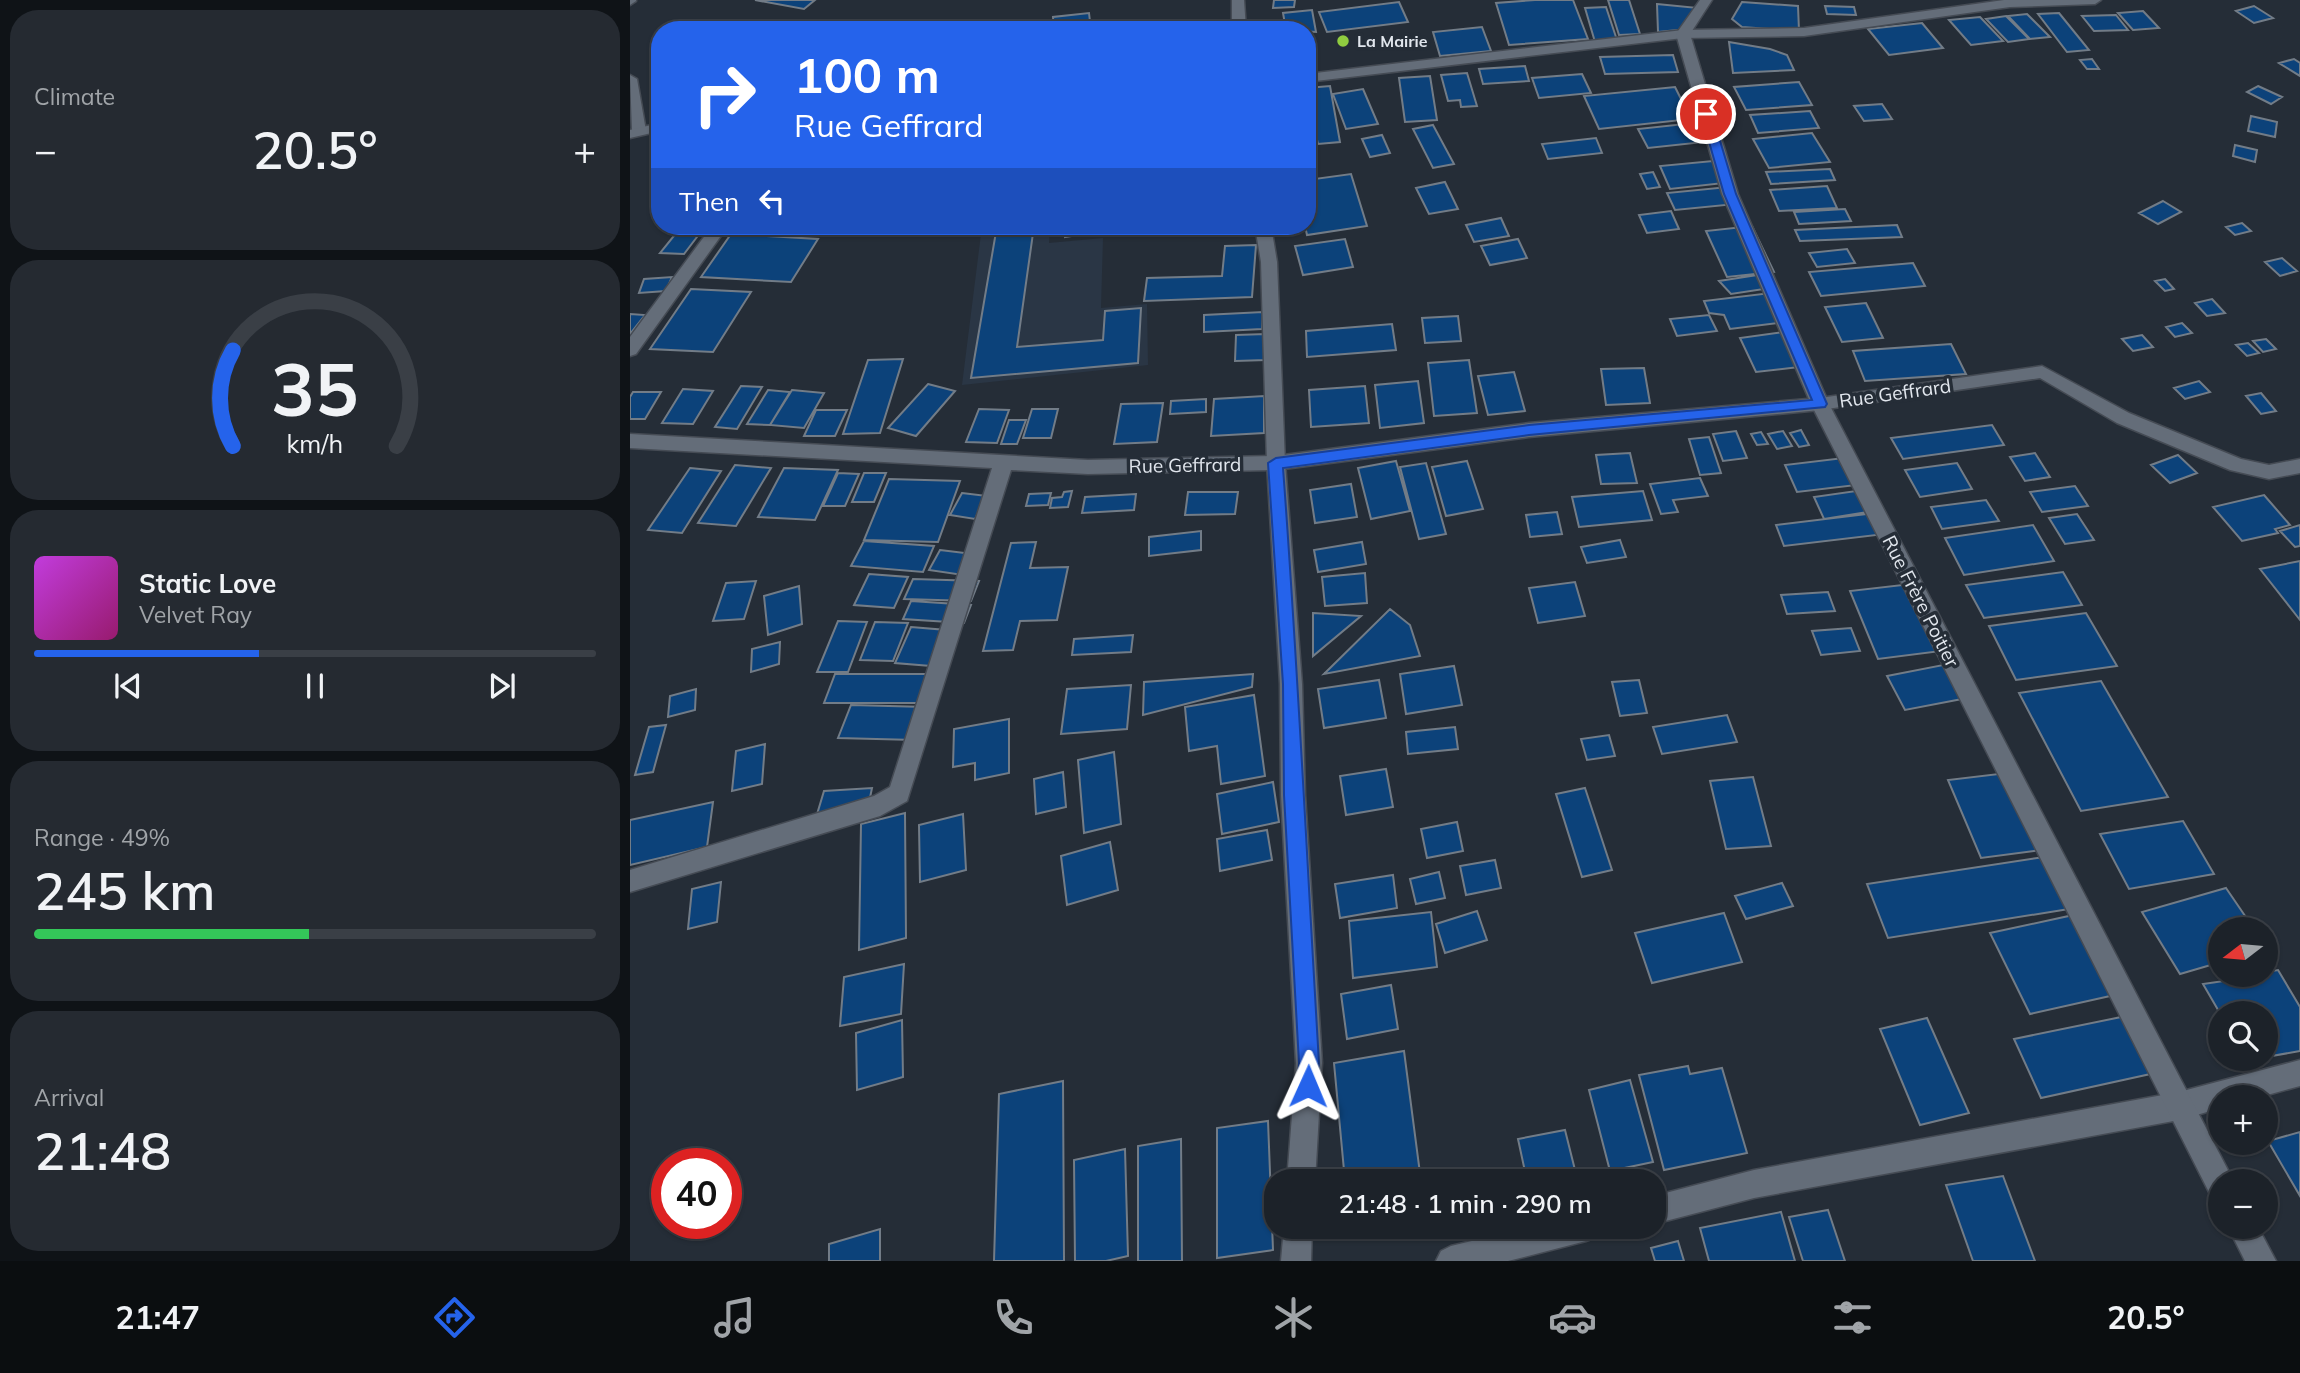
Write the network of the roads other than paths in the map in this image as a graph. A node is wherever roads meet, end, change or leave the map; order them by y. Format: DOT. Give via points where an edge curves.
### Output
graph roads {
  1 [pos="1238,0"];
  2 [pos="1706,0"];
  3 [pos="2095,0"];
  4 [pos="1239,21"];
  5 [pos="1683,34"];
  6 [pos="1316,77"];
  7 [pos="630,79"];
  8 [pos="635,133"];
  9 [pos="713,235"];
  10 [pos="1264,235"];
  11 [pos="630,350"];
  12 [pos="1820,404"];
  13 [pos="630,442"];
  14 [pos="1276,463"];
  15 [pos="1003,464"];
  16 [pos="2299,469"];
  17 [pos="630,881"];
  18 [pos="2300,1073"];
  19 [pos="2179,1106"];
  20 [pos="1302,1169"];
  21 [pos="2212,1169"];
  22 [pos="1666,1207"];
  23 [pos="1297,1239"];
  24 [pos="1538,1239"];
  25 [pos="2248,1239"];
  26 [pos="1296,1261"];
  27 [pos="1451,1261"];
  28 [pos="2260,1261"];
  1 -- 4 [label="street"];
  2 -- 5 [label="street"];
  3 -- 5 [label="street" via="2010,3 1804,32"];
  5 -- 6 [label="street"];
  5 -- 12 [label="street, Rue Frère Poitier" via="1730,194"];
  7 -- 8 [label="street"];
  9 -- 11 [label="street"];
  10 -- 14 [label="street"];
  12 -- 14 [label="street, Rue Geffrard" via="1529,430"];
  12 -- 16 [label="street, Rue Geffrard" via="2042,372 2123,418 2237,465 2269,472"];
  12 -- 19 [label="street, Rue Frère Poitier"];
  13 -- 15 [label="street, Rue Geffrard"];
  14 -- 15 [label="street, Rue Geffrard"];
  14 -- 20 [label="street" via="1309,1063"];
  15 -- 17 [label="street" via="899,794 880,805"];
  18 -- 19 [label="street"];
  19 -- 21 [label="street, Rue Frère Poitier"];
  19 -- 22 [label="street" via="1754,1184"];
  23 -- 26 [label="street"];
  24 -- 27 [label="street"];
  25 -- 28 [label="street"];
}
